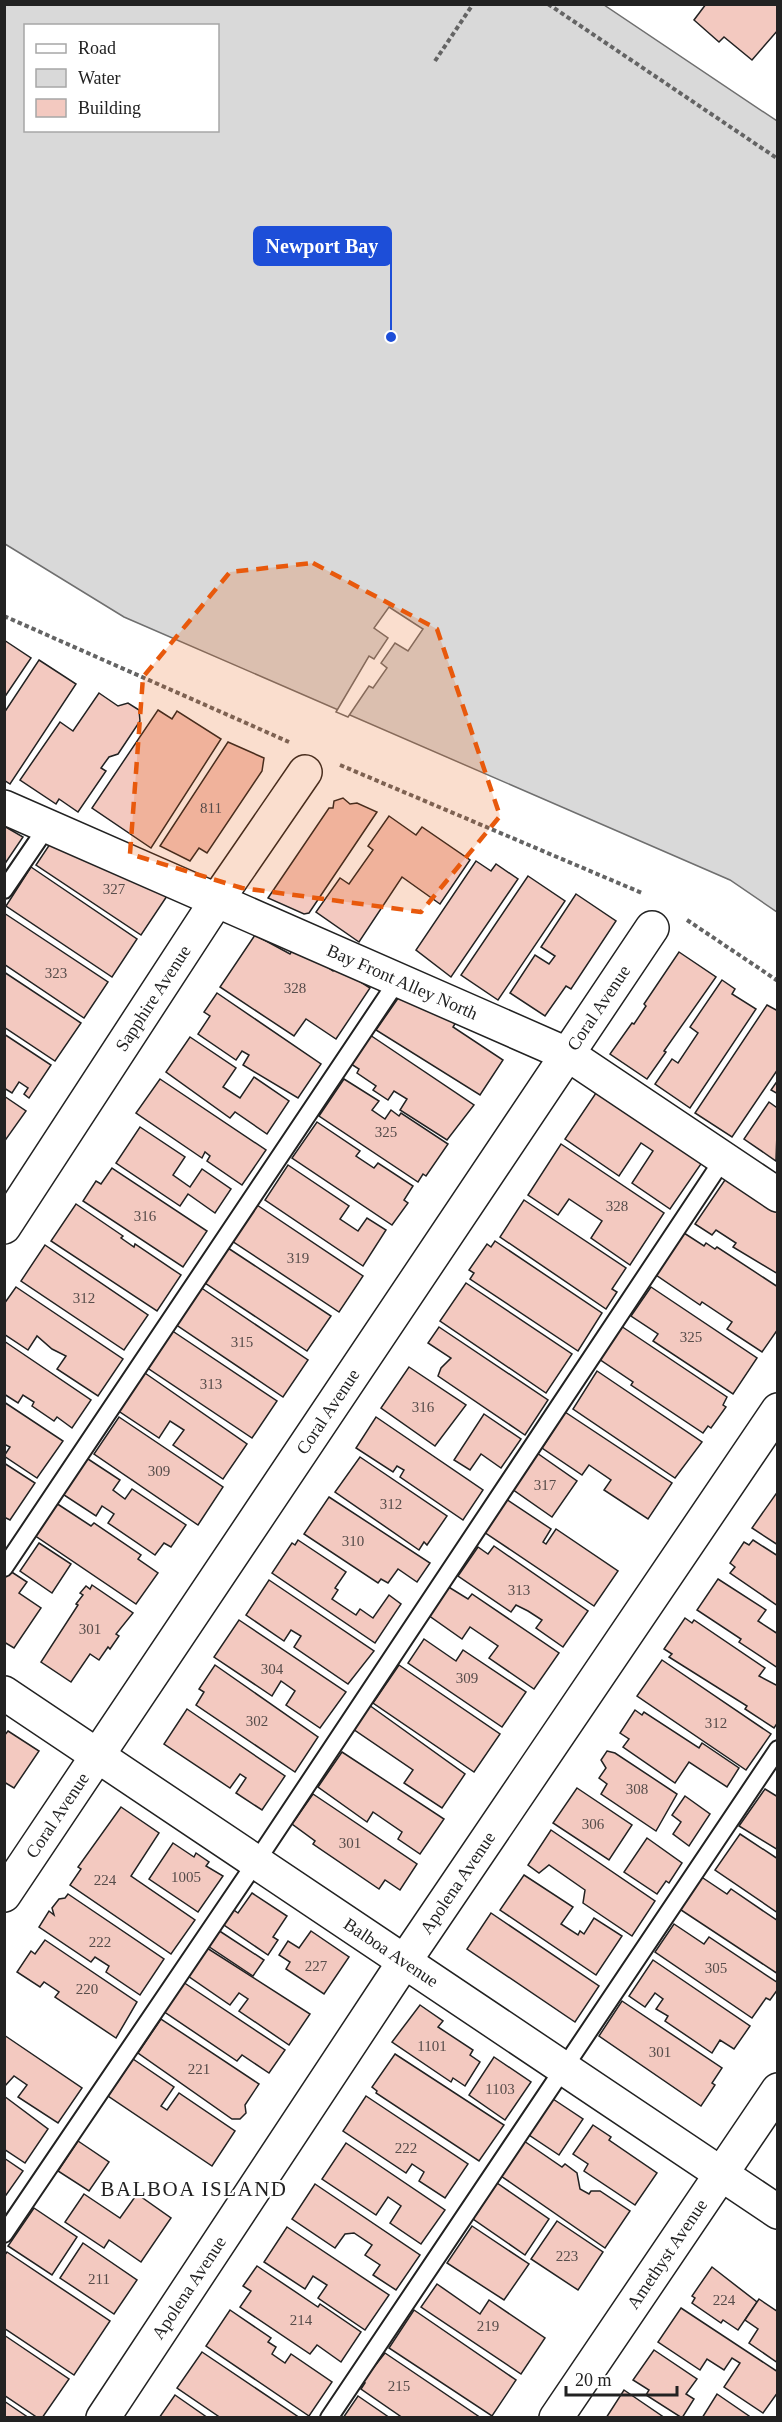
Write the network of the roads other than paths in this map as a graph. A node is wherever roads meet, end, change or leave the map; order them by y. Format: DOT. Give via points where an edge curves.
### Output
graph roads {
  1 [pos="305,772"];
  2 [pos="4,807"];
  3 [pos="47,827"];
  4 [pos="4,890"];
  5 [pos="217,900"];
  6 [pos="652,928"];
  7 [pos="398,980"];
  8 [pos="569,1055"];
  9 [pos="724,1158"];
  10 [pos="777,1195"];
  11 [pos="4,1227"];
  12 [pos="777,1410"];
  13 [pos="4,1568"];
  14 [pos="4,1693"];
  15 [pos="777,1749"];
  16 [pos="98,1756"];
  17 [pos="255,1863"];
  18 [pos="4,1895"];
  19 [pos="404,1962"];
  20 [pos="562,2068"];
  21 [pos="777,2090"];
  22 [pos="722,2175"];
  23 [pos="777,2212"];
  24 [pos="4,2234"];
  25 [pos="103,2418"];
  26 [pos="329,2418"];
  27 [pos="556,2418"];
  1 -- 5 [label="street, Sapphire Avenue"];
  2 -- 3 [label="street, Bay Front Alley North"];
  3 -- 4 [label="lane"];
  3 -- 5 [label="street, Bay Front Alley North"];
  5 -- 7 [label="street, Bay Front Alley North"];
  5 -- 11 [label="street, Sapphire Avenue"];
  6 -- 8 [label="street, Coral Avenue"];
  7 -- 8 [label="street, Bay Front Alley North"];
  7 -- 13 [label="lane"];
  8 -- 9 [label="street, Bay Front Alley North"];
  8 -- 16 [label="street, Coral Avenue"];
  9 -- 10 [label="street, Bay Front Alley North"];
  9 -- 17 [label="lane"];
  12 -- 19 [label="street, Apolena Avenue"];
  14 -- 16 [label="street, Balboa Avenue"];
  15 -- 20 [label="lane"];
  16 -- 17 [label="street, Balboa Avenue"];
  16 -- 18 [label="street, Coral Avenue"];
  17 -- 19 [label="street, Balboa Avenue"];
  17 -- 24 [label="lane"];
  19 -- 20 [label="street, Balboa Avenue"];
  19 -- 25 [label="street, Apolena Avenue"];
  20 -- 22 [label="street, Balboa Avenue"];
  20 -- 26 [label="lane"];
  21 -- 22 [label="street, Amethyst Avenue"];
  22 -- 23 [label="street, Balboa Avenue"];
  22 -- 27 [label="street, Amethyst Avenue"];
}
